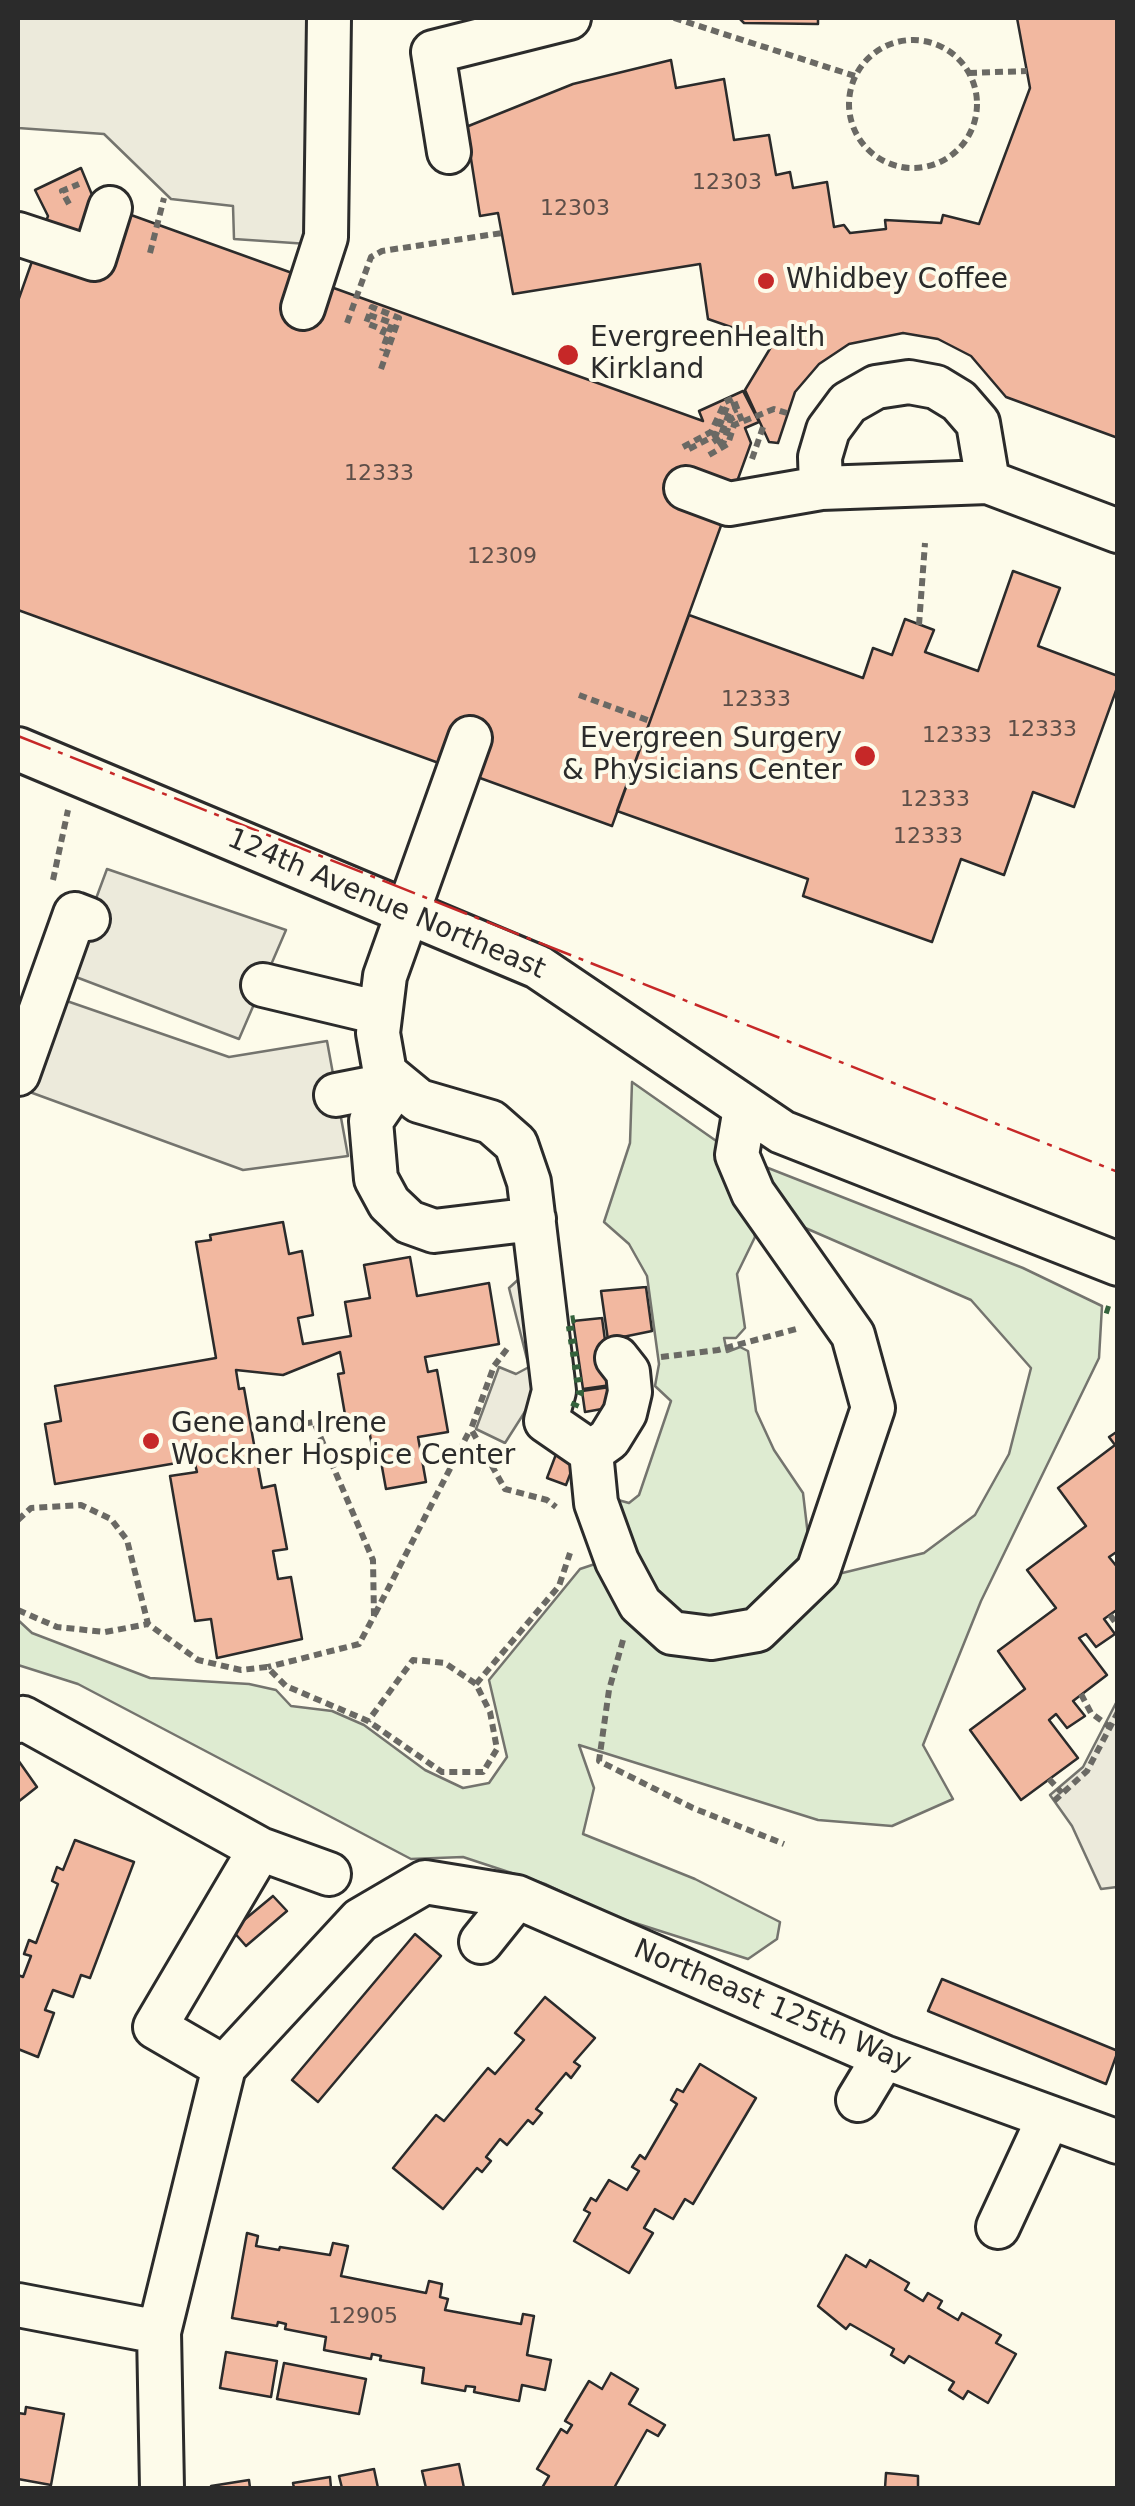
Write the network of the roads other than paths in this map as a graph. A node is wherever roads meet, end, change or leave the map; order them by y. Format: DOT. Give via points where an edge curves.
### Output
graph roads {
  1 [pos="329,18"];
  2 [pos="569,18"];
  3 [pos="449,152"];
  4 [pos="95,196"];
  5 [pos="18,234"];
  6 [pos="303,308"];
  7 [pos="684,463"];
  8 [pos="988,482"];
  9 [pos="821,488"];
  10 [pos="1118,531"];
  11 [pos="470,738"];
  12 [pos="18,749"];
  13 [pos="408,910"];
  14 [pos="88,918"];
  15 [pos="263,985"];
  16 [pos="380,1014"];
  17 [pos="18,1074"];
  18 [pos="397,1083"];
  19 [pos="336,1095"];
  20 [pos="745,1108"];
  21 [pos="534,1219"];
  22 [pos="1117,1261"];
  23 [pos="617,1358"];
  24 [pos="591,1452"];
  25 [pos="20,1719"];
  26 [pos="260,1849"];
  27 [pos="329,1874"];
  28 [pos="518,1897"];
  29 [pos="481,1942"];
  30 [pos="884,2056"];
  31 [pos="224,2067"];
  32 [pos="858,2100"];
  33 [pos="1048,2117"];
  34 [pos="1118,2142"];
  35 [pos="998,2228"];
  36 [pos="18,2305"];
  37 [pos="158,2332"];
  38 [pos="162,2488"];
  1 -- 6 [label="street" via="326,236"];
  2 -- 3 [label="street" via="432,52"];
  4 -- 5 [label="street" via="120,259"];
  7 -- 9 [label="street" via="729,504"];
  8 -- 9 [label="street"];
  8 -- 9 [label="street" via="978,423 936,387 909,382 876,386 848,403 828,430"];
  8 -- 10 [label="street"];
  11 -- 13 [label="street"];
  12 -- 13 [label="street, 124th Avenue Northeast"];
  13 -- 16 [label="street" via="385,976"];
  13 -- 20 [label="street, 124th Avenue Northeast" via="538,967"];
  14 -- 17 [label="street" via="76,914 40,1032"];
  15 -- 16 [label="street"];
  16 -- 18 [label="street" via="385,1073"];
  18 -- 19 [label="street"];
  18 -- 21 [label="street" via="418,1102 490,1122 516,1144"];
  18 -- 21 [label="street" via="370,1121 373,1166 388,1203 409,1222 434,1230"];
  20 -- 22 [label="street, 124th Avenue Northeast" via="782,1132"];
  20 -- 24 [label="street" via="737,1155 752,1193 853,1335 873,1408 818,1571 757,1630 711,1638 672,1633 635,1596 596,1503"];
  21 -- 24 [label="street" via="554,1391 546,1420"];
  23 -- 24 [label="street" via="628,1372 625,1414"];
  25 -- 26 [label="street"];
  26 -- 27 [label="street"];
  26 -- 31 [label="street" via="156,2027"];
  28 -- 29 [label="street"];
  28 -- 30 [label="street, Northeast 125th Way"];
  28 -- 31 [label="street, Northeast 125th Way" via="426,1882 360,1920"];
  30 -- 32 [label="street"];
  30 -- 33 [label="street, Northeast 125th Way"];
  31 -- 37 [label="street"];
  33 -- 34 [label="street, Northeast 125th Way"];
  33 -- 35 [label="street"];
  36 -- 37 [label="street"];
  37 -- 38 [label="street"];
}
